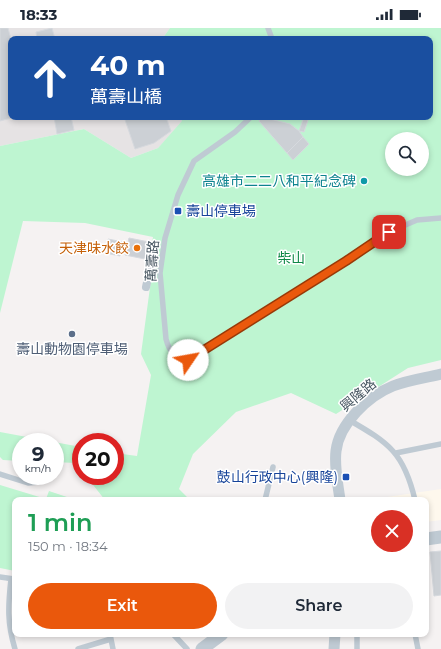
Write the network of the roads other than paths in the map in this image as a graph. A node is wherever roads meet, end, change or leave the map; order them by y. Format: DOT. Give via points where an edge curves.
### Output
graph roads {
  1 [pos="248,120"];
  2 [pos="441,218"];
  3 [pos="153,256"];
  4 [pos="146,287"];
  5 [pos="441,374"];
  6 [pos="348,420"];
  7 [pos="441,444"];
  8 [pos="396,452"];
  9 [pos="273,467"];
  10 [pos="0,474"];
  11 [pos="12,478"];
  12 [pos="266,497"];
  13 [pos="340,497"];
  14 [pos="414,497"];
  15 [pos="441,537"];
  16 [pos="429,539"];
  17 [pos="0,577"];
  18 [pos="12,579"];
  19 [pos="12,585"];
  20 [pos="110,637"];
  21 [pos="176,637"];
  22 [pos="218,637"];
  23 [pos="335,637"];
  24 [pos="357,637"];
  25 [pos="416,637"];
  26 [pos="16,649"];
  27 [pos="78,649"];
  28 [pos="113,649"];
  29 [pos="187,649"];
  30 [pos="202,649"];
  31 [pos="334,649"];
  32 [pos="357,649"];
  33 [pos="418,649"];
  1 -- 2 [label="lane, 萬壽路" via="194,161 178,195 168,225 160,273 166,339 172,353 188,360 389,232 417,220"];
  3 -- 4 [label="street"];
  5 -- 6 [label="street, 興隆路" via="393,386 375,396"];
  6 -- 8 [label="lane" via="378,436"];
  6 -- 13 [label="street, 興隆路" via="341,432 336,450"];
  7 -- 8 [label="lane"];
  8 -- 14 [label="lane" via="408,473"];
  9 -- 12 [label="lane"];
  10 -- 11 [label="lane"];
  15 -- 16 [label="street"];
  17 -- 18 [label="lane"];
  19 -- 26 [label="lane" via="8,608 9,629"];
  20 -- 27 [label="lane"];
  20 -- 28 [label="lane"];
  21 -- 29 [label="lane"];
  22 -- 30 [label="street"];
  23 -- 31 [label="street"];
  24 -- 32 [label="lane"];
  25 -- 33 [label="lane"];
}
